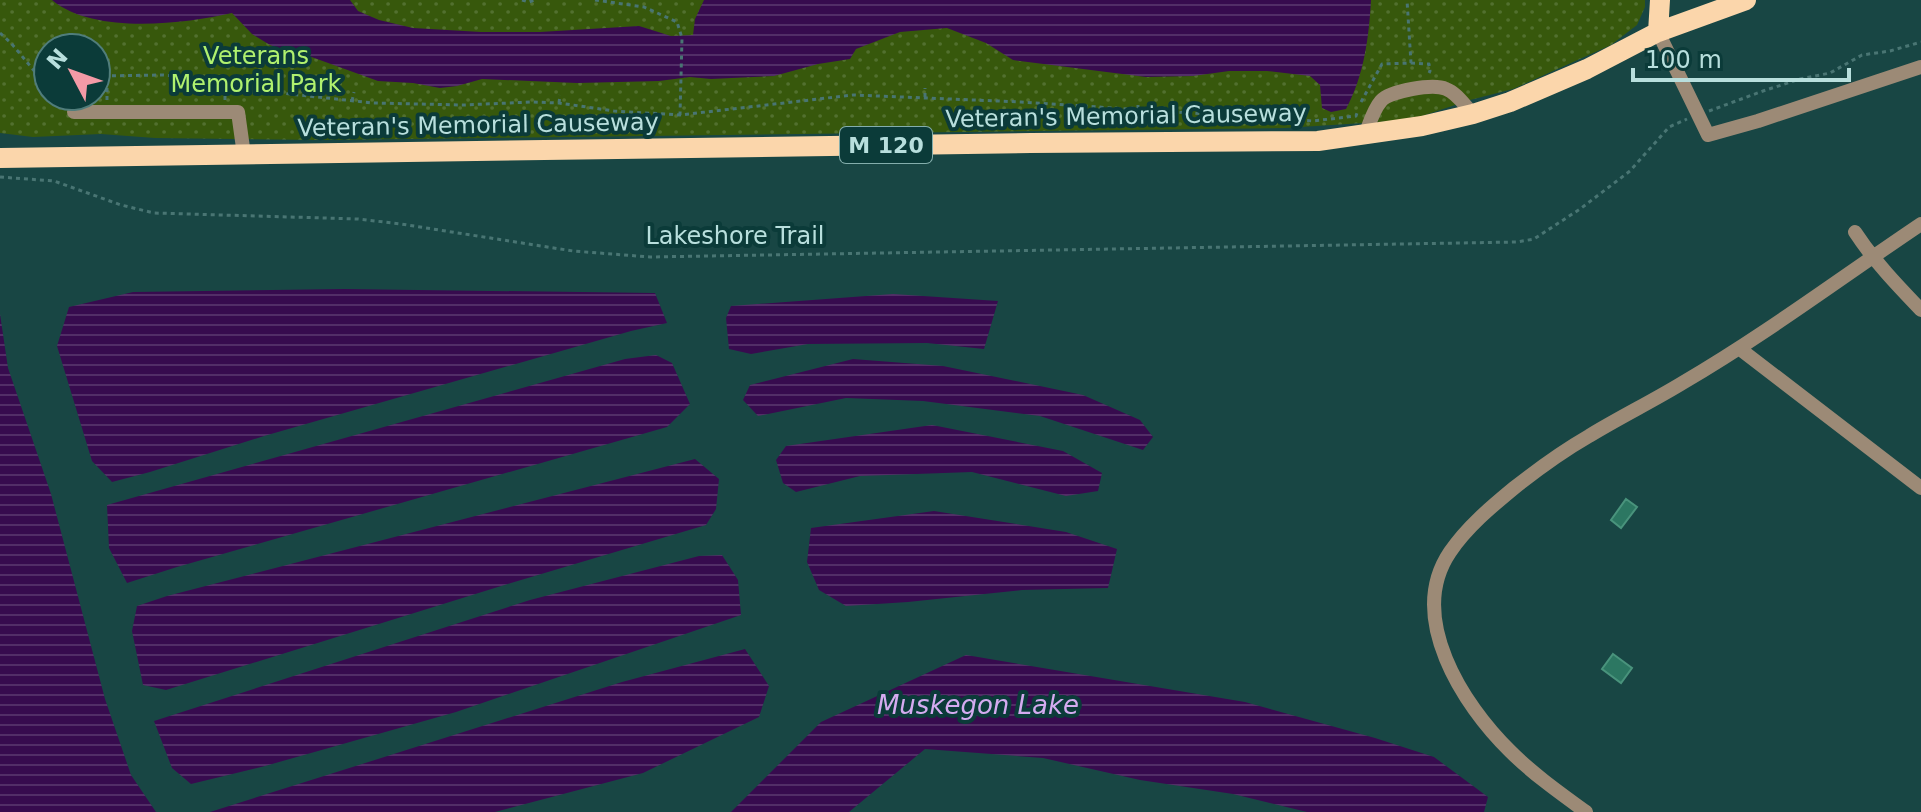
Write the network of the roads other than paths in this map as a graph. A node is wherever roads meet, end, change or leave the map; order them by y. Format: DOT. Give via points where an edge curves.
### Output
graph roads {
  1 [pos="1660,0"];
  2 [pos="1746,0"];
  3 [pos="1658,32"];
  4 [pos="1921,67"];
  5 [pos="74,112"];
  6 [pos="1473,114"];
  7 [pos="1365,135"];
  8 [pos="244,155"];
  9 [pos="0,158"];
  10 [pos="1921,224"];
  11 [pos="1855,232"];
  12 [pos="1871,257"];
  13 [pos="1921,310"];
  14 [pos="1740,349"];
  15 [pos="1921,488"];
  16 [pos="1586,812"];
  1 -- 3 [label="main road"];
  2 -- 3 [label="main road, Veteran's Memorial Causeway / M 120"];
  3 -- 4 [label="lane" via="1708,135"];
  3 -- 6 [label="main road, Veteran's Memorial Causeway / M 120" via="1587,69"];
  5 -- 8 [label="lane" via="238,112"];
  6 -- 7 [label="main road, Veteran's Memorial Causeway / M 120"];
  6 -- 7 [label="lane" via="1448,89 1411,90 1383,98"];
  7 -- 8 [label="main road, Veteran's Memorial Causeway / M 120" via="1318,141"];
  8 -- 9 [label="main road, Veteran's Memorial Causeway / M 120"];
  10 -- 12 [label="lane"];
  11 -- 12 [label="lane"];
  12 -- 13 [label="lane"];
  12 -- 14 [label="lane"];
  14 -- 15 [label="lane"];
  14 -- 16 [label="lane" via="1536,471 1463,535 1439,576 1434,599 1438,638 1473,709 1510,752"];
}
